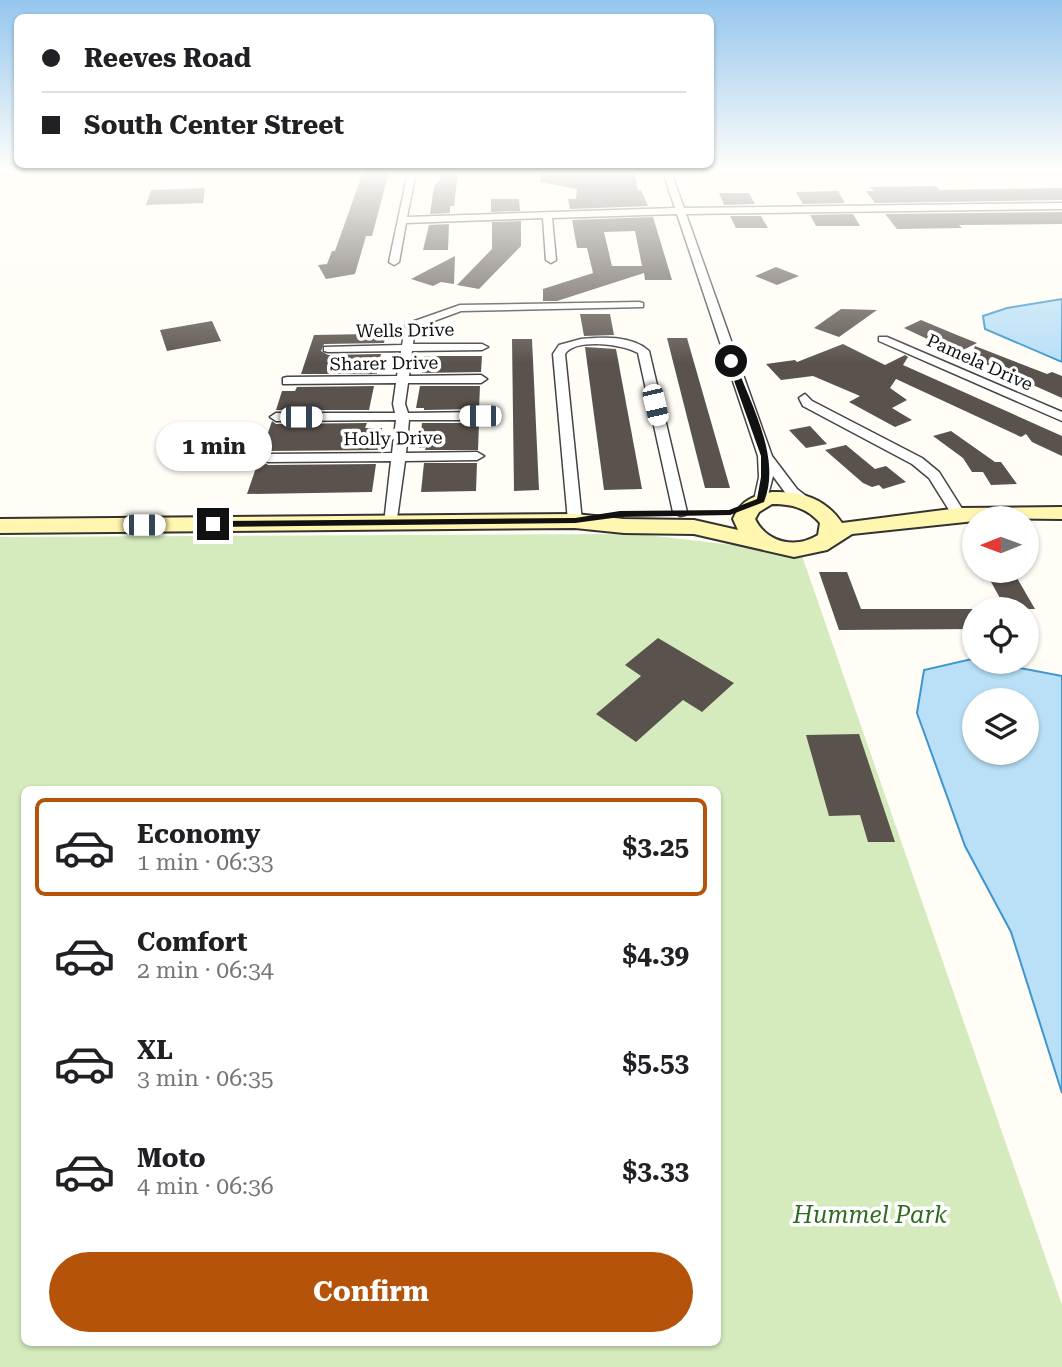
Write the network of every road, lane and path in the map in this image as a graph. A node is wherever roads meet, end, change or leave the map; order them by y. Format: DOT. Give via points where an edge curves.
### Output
graph roads {
  1 [pos="400,236"];
  2 [pos="549,236"];
  3 [pos="687,236"];
  4 [pos="551,260"];
  5 [pos="394,262"];
  6 [pos="639,305"];
  7 [pos="883,339"];
  8 [pos="482,347"];
  9 [pos="405,348"];
  10 [pos="328,349"];
  11 [pos="481,379"];
  12 [pos="402,380"];
  13 [pos="287,381"];
  14 [pos="805,398"];
  15 [pos="480,416"];
  16 [pos="276,417"];
  17 [pos="403,417"];
  18 [pos="1062,417"];
  19 [pos="477,456"];
  20 [pos="765,456"];
  21 [pos="398,457"];
  22 [pos="268,458"];
  23 [pos="756,503"];
  24 [pos="813,506"];
  25 [pos="680,512"];
  26 [pos="1062,513"];
  27 [pos="959,515"];
  28 [pos="575,521"];
  29 [pos="391,523"];
  30 [pos="0,526"];
  31 [pos="829,538"];
  32 [pos="762,542"];
  1 -- 5 [label="street"];
  2 -- 4 [label="street"];
  3 -- 20 [label="street"];
  6 -- 9 [label="street" via="460,308 410,326"];
  7 -- 18 [label="street, Pamela Drive"];
  8 -- 9 [label="street, Wells Drive"];
  9 -- 10 [label="street, Wells Drive"];
  9 -- 12 [label="street"];
  11 -- 12 [label="street, Sharer Drive"];
  12 -- 13 [label="street, Sharer Drive"];
  12 -- 17 [label="street" via="399,404"];
  14 -- 27 [label="street" via="917,461 930,471"];
  15 -- 17 [label="street"];
  16 -- 17 [label="street"];
  17 -- 21 [label="street"];
  19 -- 21 [label="street, Holly Drive"];
  20 -- 23 [label="street" via="766,477"];
  20 -- 24 [label="street" via="792,492"];
  21 -- 22 [label="street, Holly Drive"];
  21 -- 29 [label="street"];
  23 -- 24 [label="main road" via="784,498"];
  23 -- 25 [label="main road" via="730,513"];
  23 -- 32 [label="main road" via="744,519"];
  24 -- 27 [label="main road" via="852,515 925,509"];
  24 -- 31 [label="main road" via="831,523"];
  25 -- 28 [label="main road"];
  25 -- 28 [label="street" via="643,351 619,342 577,343 560,351"];
  26 -- 27 [label="main road"];
  27 -- 31 [label="main road" via="847,528"];
  28 -- 29 [label="main road"];
  28 -- 32 [label="main road" via="694,527"];
  29 -- 30 [label="main road"];
  31 -- 32 [label="main road" via="800,550"];
}
